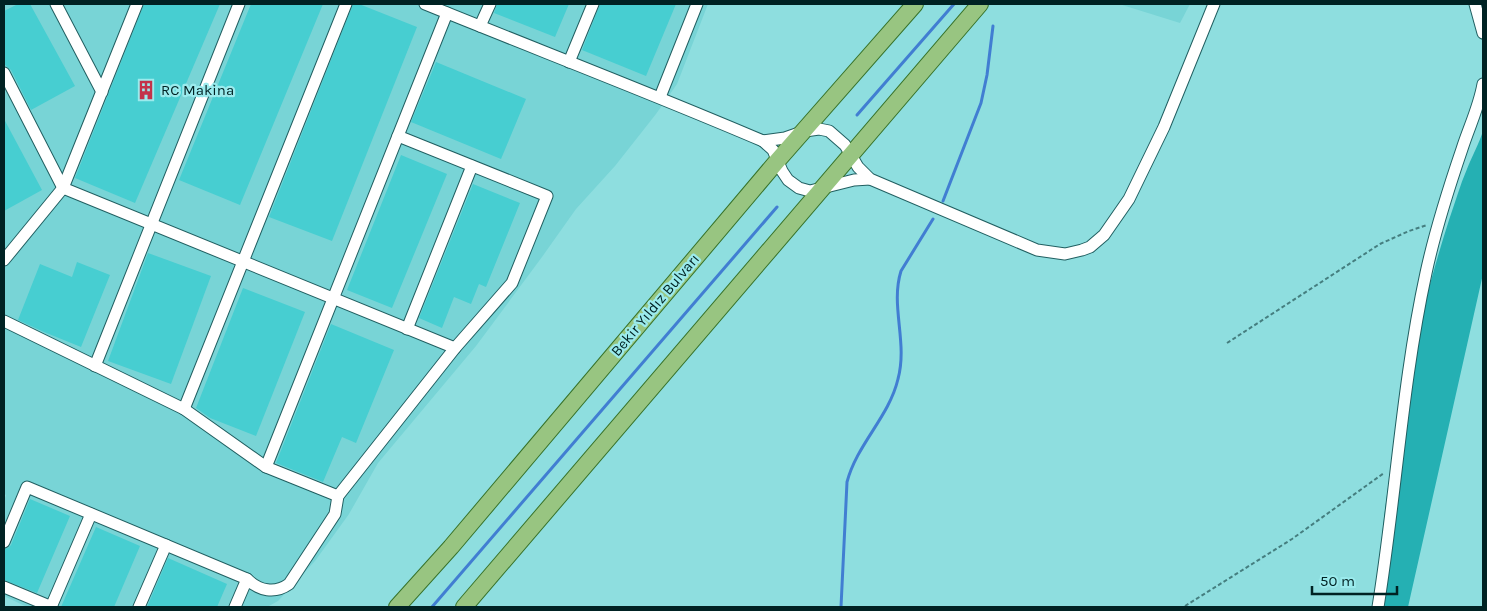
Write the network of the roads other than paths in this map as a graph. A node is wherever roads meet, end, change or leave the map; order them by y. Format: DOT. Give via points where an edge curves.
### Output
graph roads {
  1 [pos="56,4"];
  2 [pos="137,4"];
  3 [pos="239,4"];
  4 [pos="346,4"];
  5 [pos="425,4"];
  6 [pos="490,4"];
  7 [pos="593,4"];
  8 [pos="697,4"];
  9 [pos="915,4"];
  10 [pos="980,4"];
  11 [pos="1214,4"];
  12 [pos="1475,4"];
  13 [pos="447,13"];
  14 [pos="480,26"];
  15 [pos="1483,34"];
  16 [pos="569,62"];
  17 [pos="4,73"];
  18 [pos="1483,84"];
  19 [pos="102,92"];
  20 [pos="660,97"];
  21 [pos="805,131"];
  22 [pos="398,136"];
  23 [pos="763,141"];
  24 [pos="852,154"];
  25 [pos="778,160"];
  26 [pos="472,166"];
  27 [pos="870,180"];
  28 [pos="63,188"];
  29 [pos="823,188"];
  30 [pos="151,224"];
  31 [pos="6,252"];
  32 [pos="243,262"];
  33 [pos="333,298"];
  34 [pos="4,321"];
  35 [pos="407,329"];
  36 [pos="455,348"];
  37 [pos="95,366"];
  38 [pos="184,409"];
  39 [pos="266,466"];
  40 [pos="338,496"];
  41 [pos="91,514"];
  42 [pos="4,542"];
  43 [pos="166,545"];
  44 [pos="247,579"];
  45 [pos="4,587"];
  46 [pos="52,607"];
  47 [pos="140,607"];
  48 [pos="235,607"];
  49 [pos="396,607"];
  50 [pos="464,607"];
  51 [pos="1378,607"];
  1 -- 19 [label="street"];
  2 -- 19 [label="street"];
  3 -- 30 [label="street"];
  4 -- 32 [label="street"];
  5 -- 13 [label="street"];
  6 -- 14 [label="street"];
  7 -- 16 [label="street"];
  8 -- 20 [label="street"];
  9 -- 21 [label="main road, Bekir Yıldız Bulvarı"];
  10 -- 24 [label="main road"];
  11 -- 27 [label="street" via="1172,109 1129,199 1104,235 1090,247 1065,254 1028,248"];
  12 -- 15 [label="street"];
  13 -- 14 [label="street"];
  13 -- 22 [label="street"];
  14 -- 16 [label="street"];
  16 -- 20 [label="street"];
  17 -- 28 [label="street"];
  18 -- 51 [label="street" via="1428,262 1414,334"];
  19 -- 28 [label="street"];
  20 -- 23 [label="street"];
  21 -- 23 [label="street"];
  21 -- 24 [label="street" via="829,131"];
  21 -- 25 [label="main road, Bekir Yıldız Bulvarı"];
  22 -- 26 [label="street"];
  22 -- 33 [label="street"];
  23 -- 25 [label="street"];
  24 -- 27 [label="street"];
  24 -- 29 [label="main road"];
  25 -- 29 [label="street" via="785,175 799,188"];
  25 -- 49 [label="main road, Bekir Yıldız Bulvarı" via="451,547"];
  26 -- 35 [label="street"];
  26 -- 36 [label="street" via="547,196 512,283"];
  27 -- 29 [label="street" via="854,180"];
  28 -- 30 [label="street"];
  28 -- 31 [label="street"];
  29 -- 50 [label="main road"];
  30 -- 32 [label="street"];
  30 -- 37 [label="street"];
  32 -- 33 [label="street"];
  32 -- 38 [label="street"];
  33 -- 35 [label="street"];
  33 -- 39 [label="street"];
  34 -- 37 [label="street"];
  35 -- 36 [label="street"];
  36 -- 40 [label="street"];
  37 -- 38 [label="street"];
  38 -- 39 [label="street"];
  39 -- 40 [label="street"];
  40 -- 44 [label="street" via="335,514 290,584 278,590 265,590"];
  41 -- 42 [label="street" via="27,487"];
  41 -- 43 [label="street"];
  41 -- 46 [label="street"];
  43 -- 44 [label="street"];
  43 -- 47 [label="street"];
  44 -- 48 [label="street"];
  45 -- 46 [label="street"];
}
